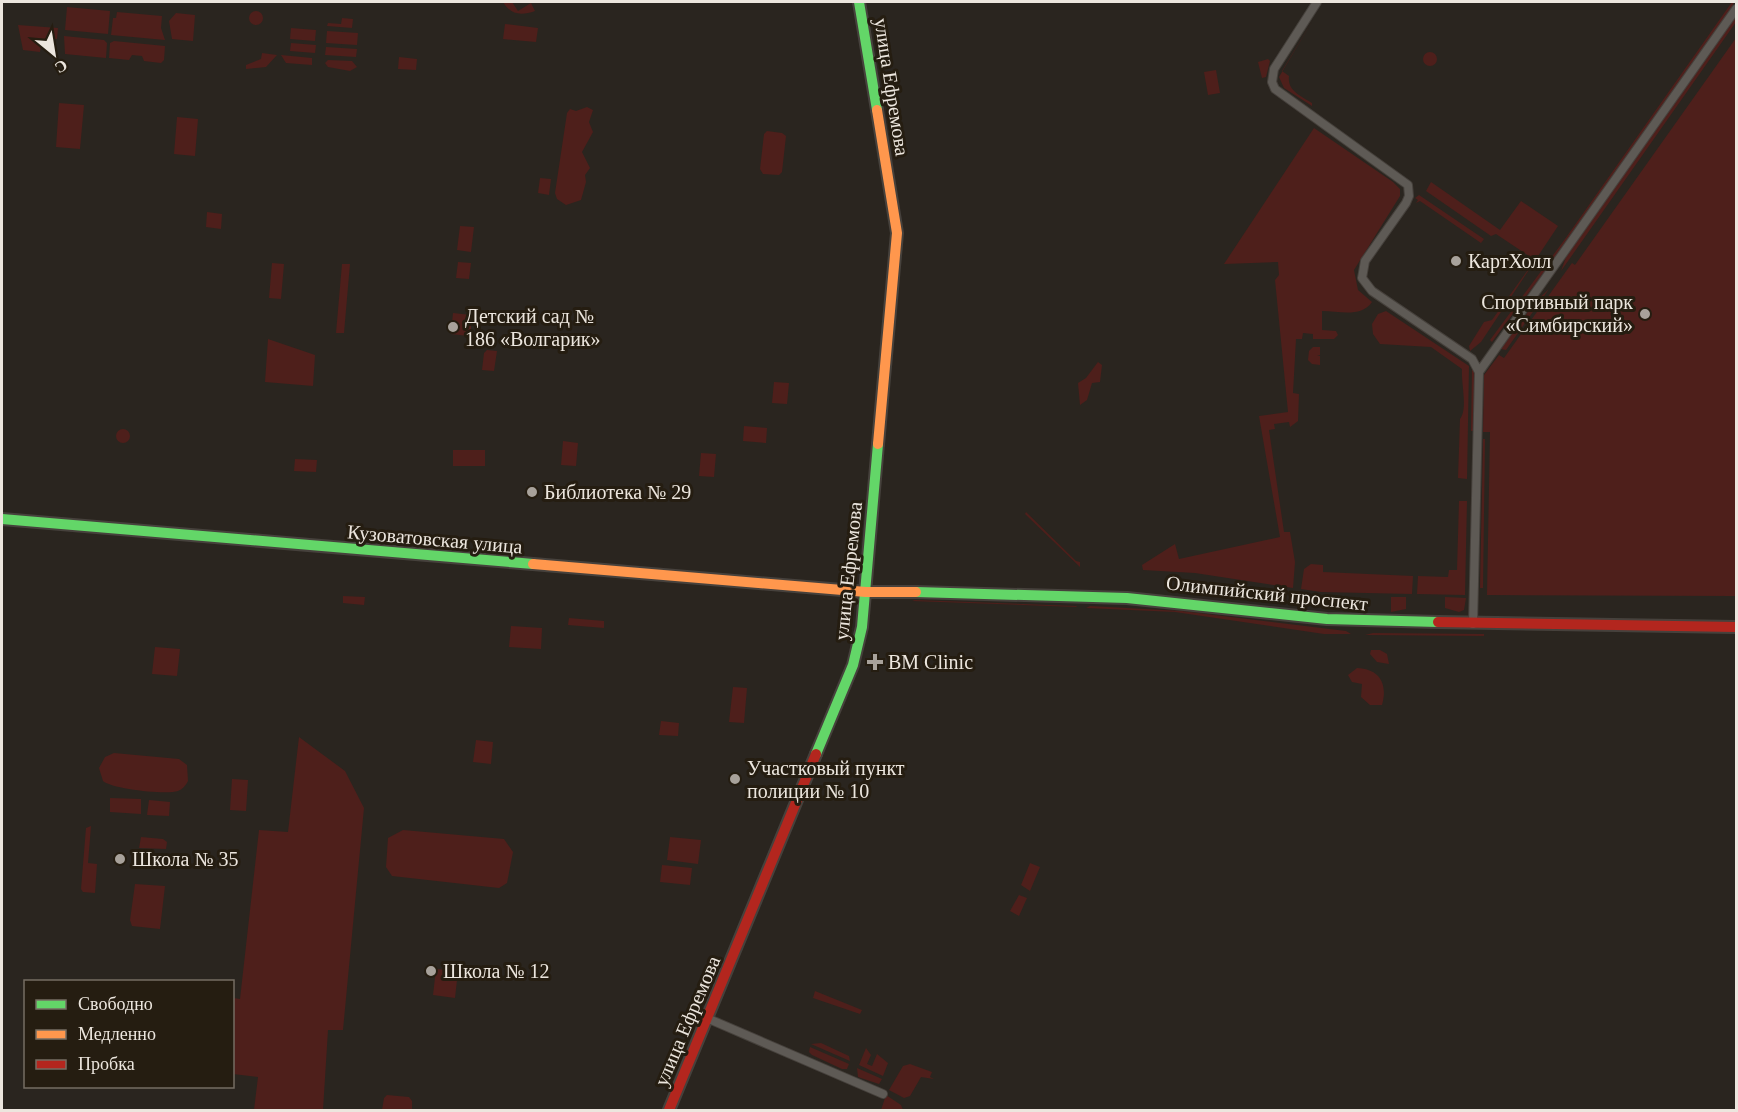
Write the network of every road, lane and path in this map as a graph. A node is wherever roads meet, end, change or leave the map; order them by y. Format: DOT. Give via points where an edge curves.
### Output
graph roads {
  1 [pos="860,2"];
  2 [pos="1317,2"];
  3 [pos="1737,9"];
  4 [pos="1479,372"];
  5 [pos="2,519"];
  6 [pos="866,592"];
  7 [pos="1473,624"];
  8 [pos="1737,627"];
  9 [pos="709,1019"];
  10 [pos="883,1094"];
  11 [pos="669,1110"];
  1 -- 6 [label="street, улица Ефремова" via="897,233"];
  2 -- 4 [label="street" via="1274,69 1272,82 1280,94 1408,185 1406,203 1365,261 1362,278 1372,291 1472,359"];
  3 -- 4 [label="street"];
  4 -- 7 [label="street"];
  5 -- 6 [label="street, Кузоватовская улица"];
  6 -- 7 [label="street, Олимпийский проспект" via="1132,598 1321,620"];
  6 -- 9 [label="street, улица Ефремова" via="853,665"];
  7 -- 8 [label="street, Олимпийский проспект"];
  9 -- 10 [label="street"];
  9 -- 11 [label="street, улица Ефремова"];
}
